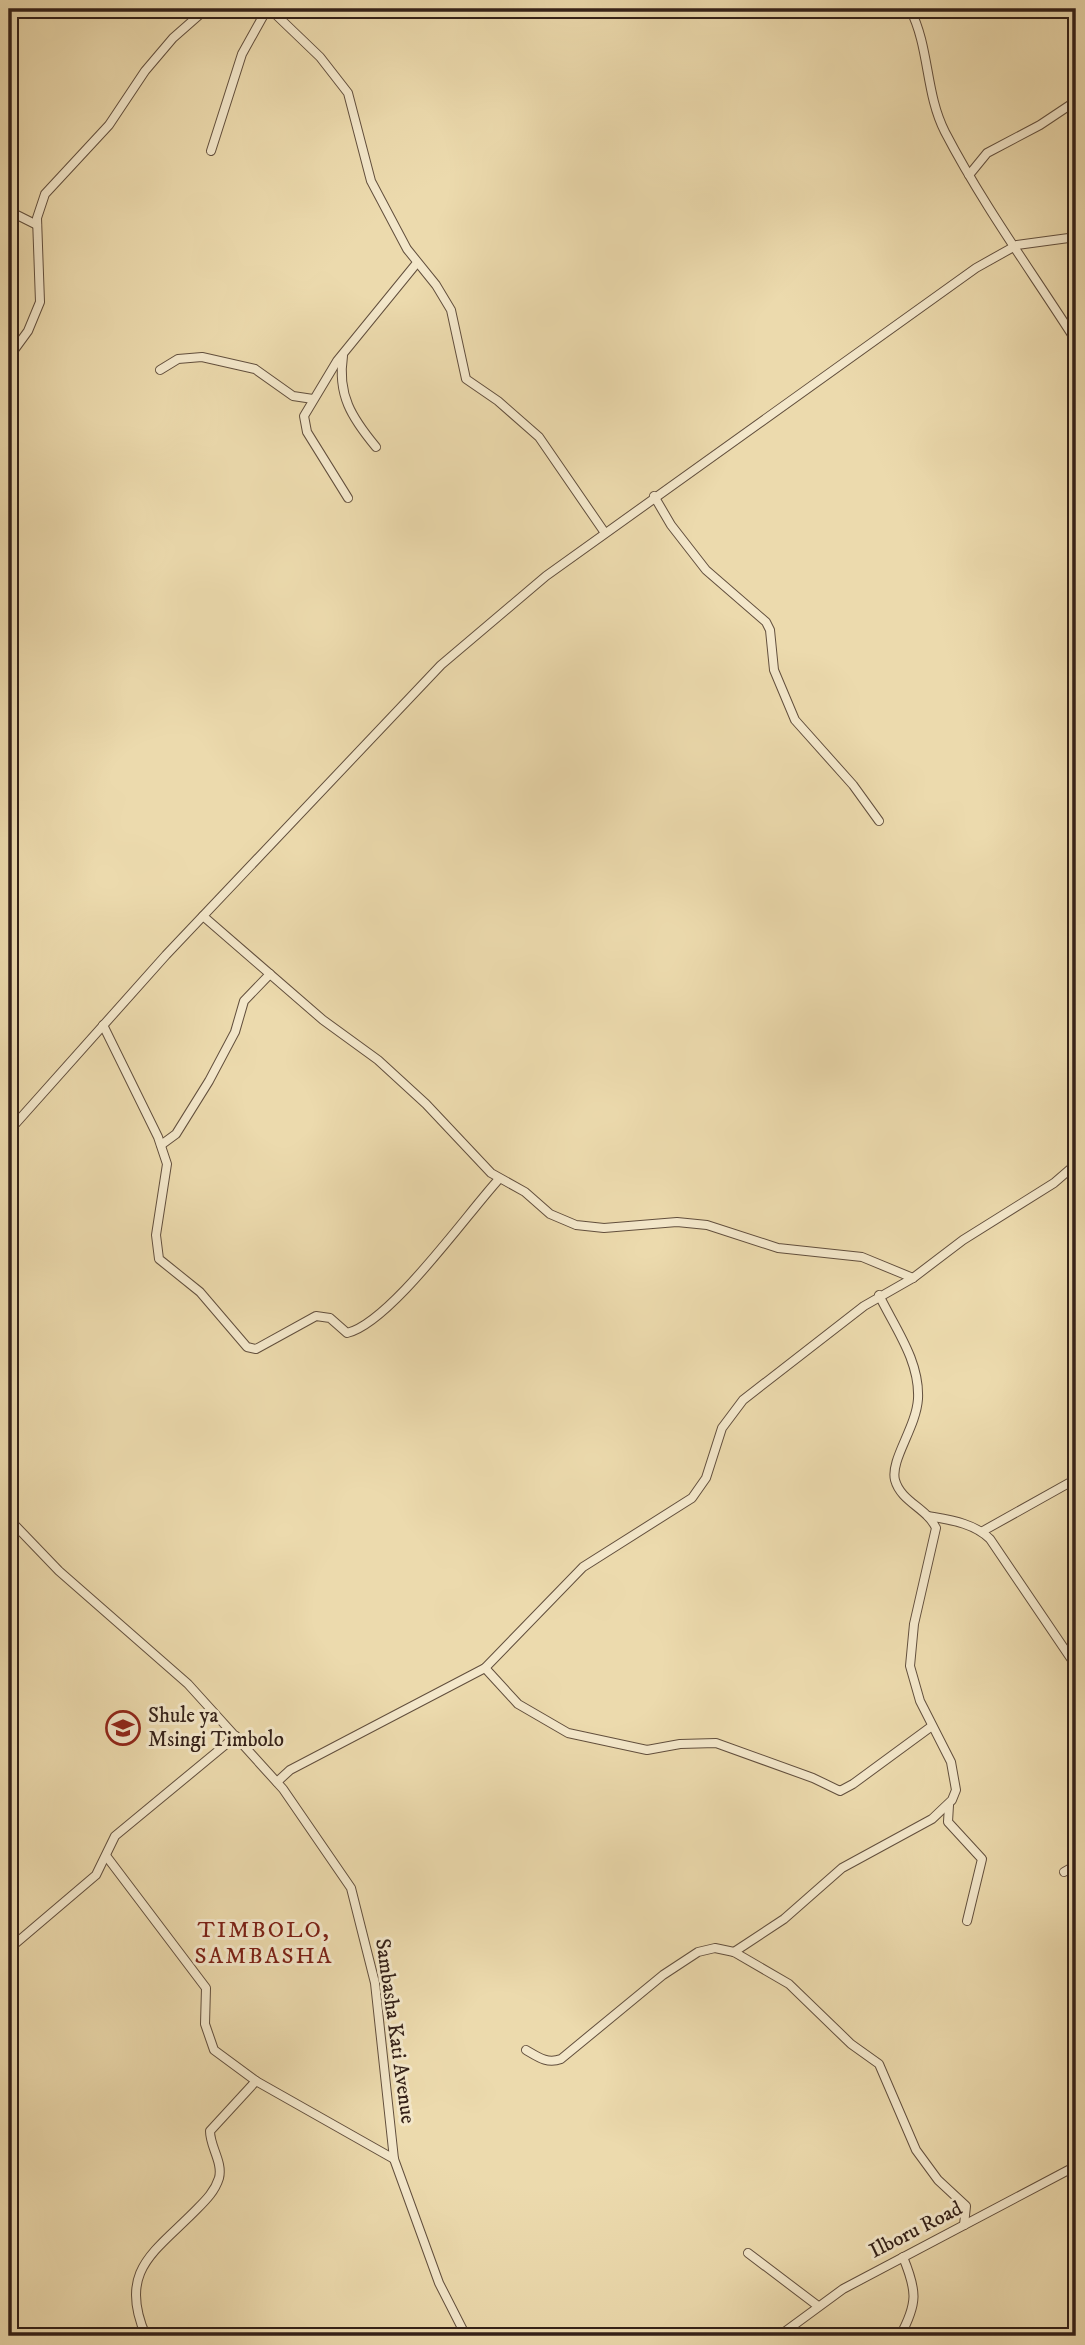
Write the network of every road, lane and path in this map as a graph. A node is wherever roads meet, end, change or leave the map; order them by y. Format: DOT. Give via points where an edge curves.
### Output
graph roads {
  1 [pos="206,9"];
  2 [pos="269,9"];
  3 [pos="910,9"];
  4 [pos="1076,101"];
  5 [pos="211,151"];
  6 [pos="969,175"];
  7 [pos="9,211"];
  8 [pos="37,225"];
  9 [pos="1076,237"];
  10 [pos="1013,247"];
  11 [pos="416,264"];
  12 [pos="1076,341"];
  13 [pos="343,353"];
  14 [pos="9,357"];
  15 [pos="160,370"];
  16 [pos="313,399"];
  17 [pos="376,447"];
  18 [pos="654,496"];
  19 [pos="348,498"];
  20 [pos="605,533"];
  21 [pos="879,821"];
  22 [pos="203,916"];
  23 [pos="270,974"];
  24 [pos="103,1026"];
  25 [pos="9,1130"];
  26 [pos="161,1145"];
  27 [pos="1076,1164"];
  28 [pos="499,1179"];
  29 [pos="913,1278"];
  30 [pos="879,1295"];
  31 [pos="1076,1479"];
  32 [pos="928,1516"];
  33 [pos="9,1519"];
  34 [pos="983,1531"];
  35 [pos="1076,1666"];
  36 [pos="485,1668"];
  37 [pos="932,1726"];
  38 [pos="236,1736"];
  39 [pos="277,1782"];
  40 [pos="949,1805"];
  41 [pos="107,1857"];
  42 [pos="1076,1865"];
  43 [pos="1064,1872"];
  44 [pos="967,1921"];
  45 [pos="9,1949"];
  46 [pos="734,1952"];
  47 [pos="526,2050"];
  48 [pos="256,2081"];
  49 [pos="394,2158"];
  50 [pos="1076,2166"];
  51 [pos="964,2225"];
  52 [pos="748,2253"];
  53 [pos="903,2257"];
  54 [pos="818,2306"];
  55 [pos="145,2336"];
  56 [pos="466,2336"];
  57 [pos="779,2336"];
  58 [pos="900,2336"];
  1 -- 8 [label="street" via="173,38 109,125 45,194"];
  2 -- 5 [label="street" via="242,54"];
  2 -- 11 [label="street" via="320,57 348,93 371,181"];
  3 -- 6 [label="street" via="926,57 934,107"];
  4 -- 6 [label="street" via="987,153"];
  6 -- 10 [label="street"];
  7 -- 8 [label="street"];
  8 -- 14 [label="street" via="40,302 28,331"];
  9 -- 10 [label="street"];
  10 -- 12 [label="street"];
  10 -- 18 [label="street" via="976,268"];
  11 -- 13 [label="street"];
  11 -- 20 [label="street" via="451,310 466,379 539,437"];
  13 -- 16 [label="street"];
  13 -- 17 [label="street" via="340,378 344,398"];
  15 -- 16 [label="street" via="178,359 202,356 255,369 293,396"];
  16 -- 19 [label="street" via="304,423"];
  18 -- 20 [label="street"];
  18 -- 21 [label="street" via="706,570 766,622 774,670 795,720"];
  20 -- 22 [label="street" via="441,665"];
  22 -- 23 [label="street"];
  22 -- 24 [label="street"];
  23 -- 26 [label="street" via="244,1001 235,1032 209,1081 176,1134"];
  23 -- 28 [label="street" via="378,1060"];
  24 -- 25 [label="street"];
  24 -- 26 [label="street"];
  26 -- 28 [label="street" via="167,1176 156,1235 159,1259 200,1292 253,1349 316,1316 330,1318 347,1333 359,1329 421,1272"];
  27 -- 29 [label="street"];
  28 -- 29 [label="street" via="525,1192 550,1214 576,1225 707,1225 778,1248 862,1257"];
  29 -- 30 [label="street"];
  30 -- 32 [label="street" via="917,1376 915,1419 893,1465 895,1479 902,1494"];
  30 -- 36 [label="street" via="735,1408 722,1428 706,1478 692,1498 583,1567"];
  31 -- 34 [label="street"];
  32 -- 34 [label="street"];
  32 -- 37 [label="street" via="936,1528 914,1625 910,1666"];
  33 -- 38 [label="street, Sambasha Kati Avenue" via="59,1571 188,1684"];
  34 -- 35 [label="street"];
  36 -- 37 [label="street" via="518,1704 568,1732 647,1750 716,1743 840,1791"];
  36 -- 39 [label="street" via="290,1770"];
  37 -- 40 [label="street" via="955,1778 956,1790"];
  38 -- 39 [label="street, Sambasha Kati Avenue"];
  38 -- 41 [label="street" via="115,1836"];
  39 -- 49 [label="street, Sambasha Kati Avenue" via="351,1888 375,1983"];
  40 -- 44 [label="street" via="948,1822 982,1859"];
  40 -- 46 [label="street" via="842,1868 784,1919"];
  41 -- 45 [label="street" via="96,1875"];
  41 -- 48 [label="street" via="206,1988 205,2024 210,2045"];
  42 -- 43 [label="street"];
  46 -- 47 [label="street" via="715,1948 698,1952 561,2059 553,2062"];
  46 -- 51 [label="street" via="789,1984 851,2044 879,2064 922,2158 965,2206"];
  48 -- 49 [label="street"];
  48 -- 55 [label="street" via="210,2131 219,2176 209,2197 136,2276 136,2300"];
  49 -- 56 [label="street, Sambasha Kati Avenue" via="439,2283"];
  50 -- 51 [label="street, Ilboru Road"];
  51 -- 53 [label="street, Ilboru Road"];
  52 -- 54 [label="street"];
  53 -- 54 [label="street, Ilboru Road"];
  53 -- 58 [label="street" via="915,2302"];
  54 -- 57 [label="street, Ilboru Road"];
}
